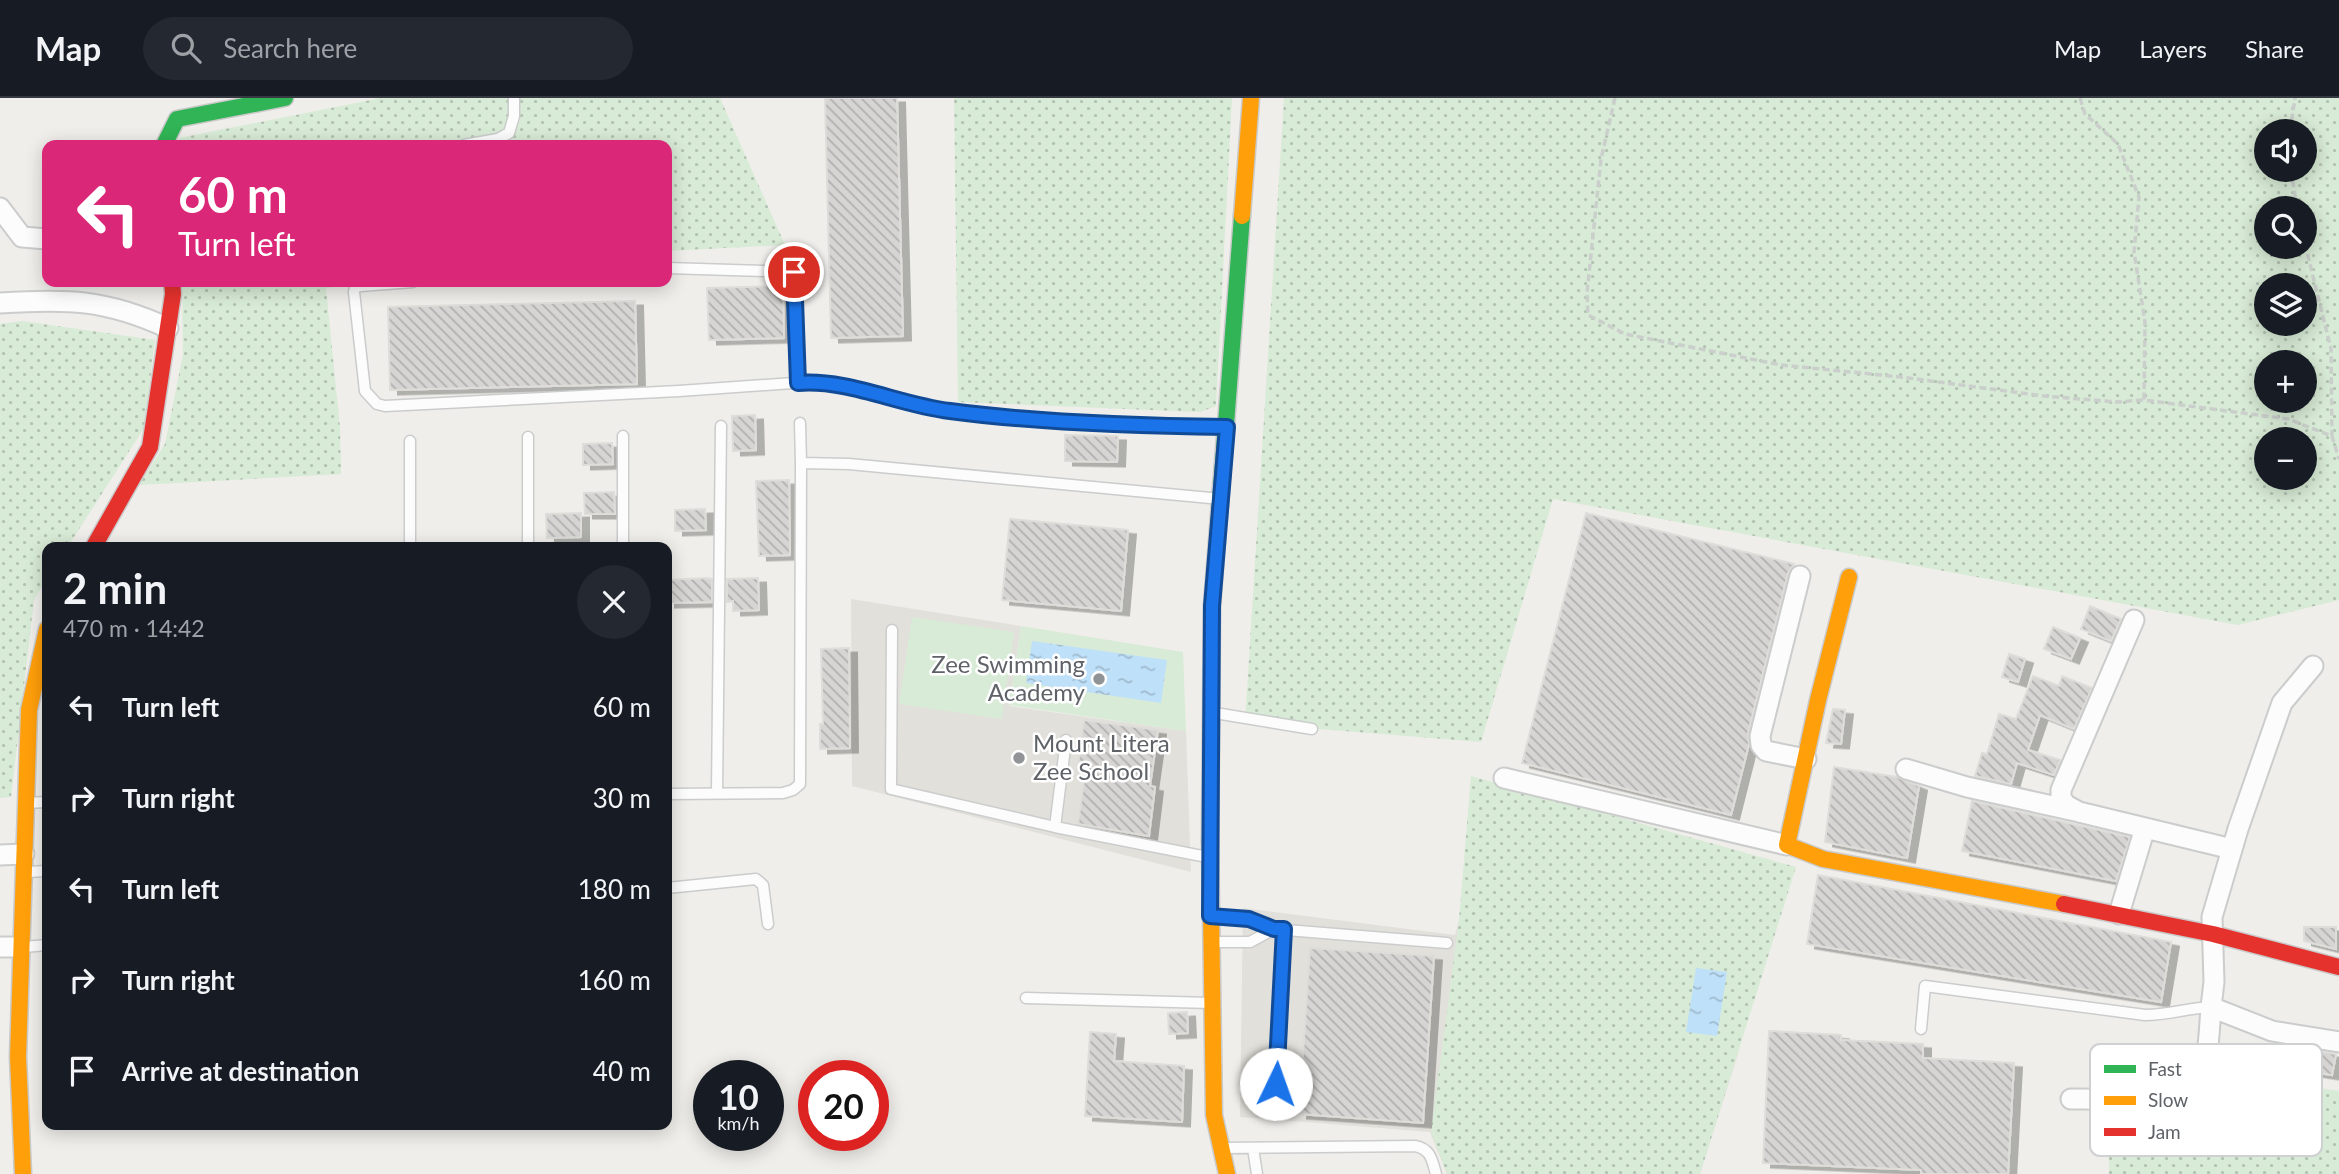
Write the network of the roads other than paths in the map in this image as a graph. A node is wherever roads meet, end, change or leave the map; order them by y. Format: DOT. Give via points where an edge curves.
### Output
graph roads {
  1 [pos="285,98"];
  2 [pos="514,98"];
  3 [pos="1251,98"];
  4 [pos="201,106"];
  5 [pos="166,140"];
  6 [pos="492,140"];
  7 [pos="0,208"];
  8 [pos="42,239"];
  9 [pos="797,250"];
  10 [pos="672,268"];
  11 [pos="794,272"];
  12 [pos="172,287"];
  13 [pos="355,287"];
  14 [pos="0,303"];
  15 [pos="168,328"];
  16 [pos="798,383"];
  17 [pos="800,423"];
  18 [pos="721,426"];
  19 [pos="1227,427"];
  20 [pos="623,436"];
  21 [pos="528,437"];
  22 [pos="410,441"];
  23 [pos="802,463"];
  24 [pos="1222,499"];
  25 [pos="96,542"];
  26 [pos="410,542"];
  27 [pos="527,542"];
  28 [pos="623,542"];
  29 [pos="1800,576"];
  30 [pos="1849,577"];
  31 [pos="2134,620"];
  32 [pos="892,630"];
  33 [pos="42,651"];
  34 [pos="2313,666"];
  35 [pos="1211,712"];
  36 [pos="1312,729"];
  37 [pos="1066,740"];
  38 [pos="1806,759"];
  39 [pos="1906,769"];
  40 [pos="1504,778"];
  41 [pos="717,793"];
  42 [pos="672,794"];
  43 [pos="42,802"];
  44 [pos="26,803"];
  45 [pos="2079,812"];
  46 [pos="1055,827"];
  47 [pos="2145,828"];
  48 [pos="1787,845"];
  49 [pos="2232,849"];
  50 [pos="0,855"];
  51 [pos="1210,858"];
  52 [pos="23,863"];
  53 [pos="42,869"];
  54 [pos="672,887"];
  55 [pos="2119,914"];
  56 [pos="1210,916"];
  57 [pos="768,924"];
  58 [pos="1279,929"];
  59 [pos="2213,934"];
  60 [pos="1210,942"];
  61 [pos="1447,943"];
  62 [pos="42,945"];
  63 [pos="10,947"];
  64 [pos="2339,967"];
  65 [pos="1026,998"];
  66 [pos="1212,1003"];
  67 [pos="2211,1007"];
  68 [pos="1921,1029"];
  69 [pos="9,1033"];
  70 [pos="2339,1042"];
  71 [pos="2207,1044"];
  72 [pos="2090,1098"];
  73 [pos="2071,1099"];
  74 [pos="1275,1110"];
  75 [pos="1222,1148"];
  76 [pos="1254,1148"];
  77 [pos="23,1174"];
  78 [pos="1227,1174"];
  79 [pos="1257,1174"];
  80 [pos="1436,1174"];
  1 -- 4 [label="street"];
  2 -- 6 [label="lane" via="509,133"];
  3 -- 19 [label="street"];
  4 -- 5 [label="street" via="177,119"];
  7 -- 8 [label="street" via="22,237"];
  9 -- 11 [label="lane"];
  10 -- 11 [label="lane"];
  11 -- 16 [label="lane"];
  12 -- 15 [label="street"];
  13 -- 16 [label="lane" via="365,391 385,406"];
  14 -- 15 [label="street" via="57,299 101,303"];
  15 -- 25 [label="street" via="150,447"];
  16 -- 19 [label="lane" via="821,381 948,411 1039,420"];
  17 -- 23 [label="lane"];
  18 -- 41 [label="lane"];
  19 -- 24 [label="street"];
  20 -- 28 [label="lane"];
  21 -- 27 [label="lane"];
  22 -- 26 [label="lane"];
  23 -- 24 [label="lane"];
  23 -- 41 [label="lane" via="800,784 783,793"];
  24 -- 35 [label="street" via="1212,606"];
  29 -- 38 [label="street" via="1760,736 1766,751"];
  30 -- 38 [label="street"];
  31 -- 45 [label="street" via="2061,790 2066,805"];
  32 -- 46 [label="lane" via="891,789"];
  33 -- 44 [label="street" via="29,709"];
  34 -- 49 [label="street" via="2283,703"];
  35 -- 36 [label="lane"];
  35 -- 51 [label="street"];
  37 -- 46 [label="lane"];
  38 -- 48 [label="street"];
  39 -- 45 [label="street"];
  40 -- 48 [label="street"];
  41 -- 42 [label="lane"];
  43 -- 44 [label="lane"];
  44 -- 52 [label="street"];
  45 -- 47 [label="street"];
  46 -- 51 [label="lane"];
  47 -- 49 [label="street"];
  47 -- 55 [label="street"];
  48 -- 55 [label="street" via="1823,859"];
  49 -- 59 [label="street" via="2212,917"];
  50 -- 52 [label="street"];
  51 -- 56 [label="street"];
  52 -- 53 [label="lane"];
  52 -- 63 [label="street"];
  54 -- 57 [label="lane" via="756,879 763,885"];
  55 -- 59 [label="street"];
  56 -- 58 [label="lane" via="1249,919"];
  56 -- 60 [label="street"];
  58 -- 60 [label="lane" via="1250,942"];
  58 -- 61 [label="lane"];
  58 -- 74 [label="lane"];
  59 -- 64 [label="street"];
  59 -- 67 [label="street"];
  60 -- 66 [label="street"];
  62 -- 63 [label="lane"];
  63 -- 69 [label="street"];
  65 -- 66 [label="lane"];
  66 -- 75 [label="street" via="1214,1115"];
  67 -- 68 [label="lane" via="2145,1015 1925,986"];
  67 -- 70 [label="street" via="2272,1031"];
  67 -- 71 [label="street"];
  69 -- 77 [label="street"];
  72 -- 73 [label="street"];
  75 -- 76 [label="lane"];
  75 -- 78 [label="street"];
  76 -- 79 [label="lane"];
  76 -- 80 [label="lane" via="1415,1146 1430,1153"];
}
